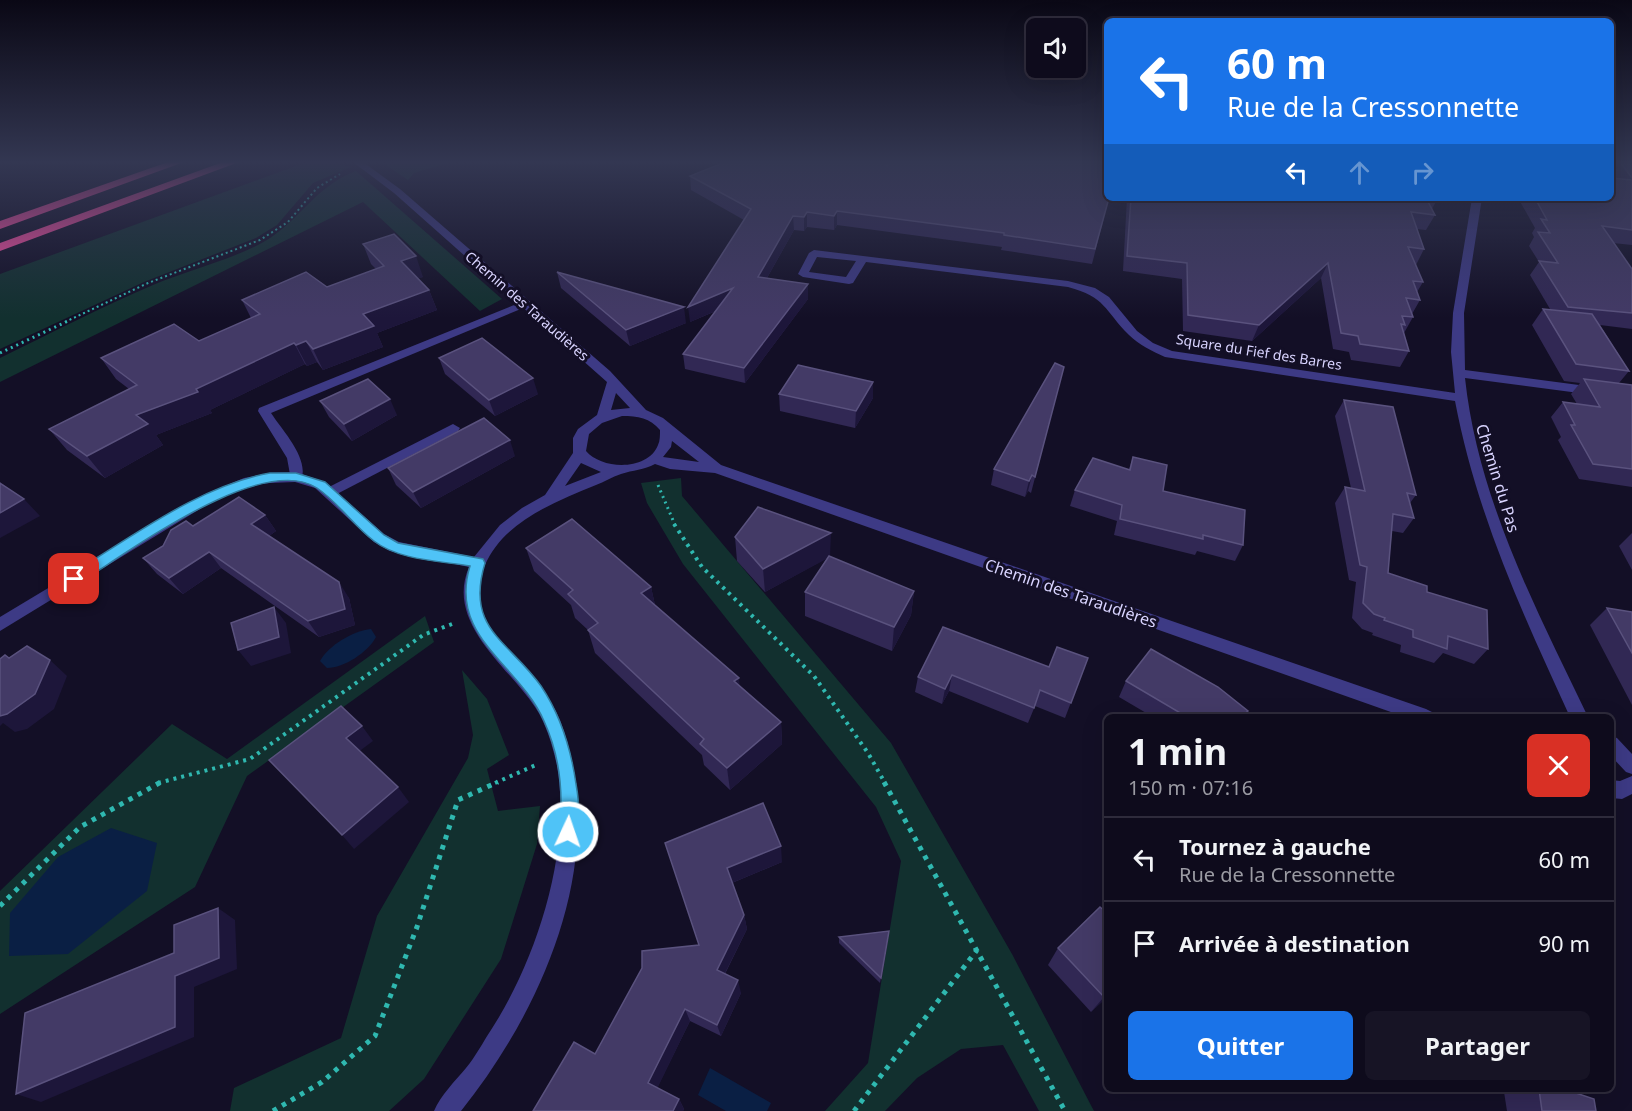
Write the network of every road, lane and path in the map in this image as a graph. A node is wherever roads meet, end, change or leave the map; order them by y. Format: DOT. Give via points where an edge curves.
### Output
graph roads {
  1 [pos="32,214"];
  2 [pos="91,214"];
  3 [pos="296,214"];
  4 [pos="423,214"];
  5 [pos="1474,214"];
  6 [pos="0,225"];
  7 [pos="0,247"];
  8 [pos="864,258"];
  9 [pos="524,304"];
  10 [pos="0,353"];
  11 [pos="1459,373"];
  12 [pos="613,382"];
  13 [pos="1632,396"];
  14 [pos="1460,398"];
  15 [pos="641,413"];
  16 [pos="603,417"];
  17 [pos="453,428"];
  18 [pos="667,430"];
  19 [pos="580,454"];
  20 [pos="651,461"];
  21 [pos="716,468"];
  22 [pos="617,470"];
  23 [pos="296,477"];
  24 [pos="330,492"];
  25 [pos="550,498"];
  26 [pos="478,563"];
  27 [pos="476,616"];
  28 [pos="0,625"];
  29 [pos="1417,714"];
  30 [pos="1578,714"];
  31 [pos="1614,747"];
  32 [pos="563,753"];
  33 [pos="1632,765"];
  34 [pos="0,906"];
  35 [pos="977,951"];
  36 [pos="273,1111"];
  37 [pos="446,1111"];
  38 [pos="854,1111"];
  39 [pos="1065,1111"];
  1 -- 6 [label="highway"];
  2 -- 7 [label="highway"];
  3 -- 10 [label="path" via="260,240 148,283"];
  4 -- 9 [label="street, Chemin des Taraudières"];
  5 -- 11 [label="street, Chemin du Pas" via="1458,313"];
  8 -- 8 [label="street, Square du Fief des Barres" via="814,253 803,274 849,281"];
  8 -- 14 [label="street, Square du Fief des Barres" via="1091,290 1105,299 1133,333 1169,354"];
  9 -- 12 [label="street, Chemin des Taraudières"];
  9 -- 23 [label="street" via="264,411 294,458"];
  11 -- 13 [label="street"];
  11 -- 14 [label="street, Chemin du Pas"];
  12 -- 15 [label="street, Chemin des Taraudières"];
  12 -- 16 [label="street"];
  14 -- 30 [label="street, Chemin du Pas" via="1469,448 1507,561"];
  15 -- 16 [label="street"];
  15 -- 18 [label="street" via="657,419"];
  16 -- 19 [label="street" via="581,434"];
  17 -- 24 [label="street"];
  18 -- 20 [label="street" via="666,445"];
  18 -- 21 [label="street, Chemin des Taraudières"];
  19 -- 22 [label="street" via="592,465"];
  19 -- 25 [label="street"];
  20 -- 21 [label="street, Chemin des Taraudières"];
  20 -- 22 [label="street"];
  20 -- 35 [label="path" via="672,521 702,567 814,676 868,753"];
  21 -- 29 [label="street, Chemin des Taraudières"];
  22 -- 25 [label="street"];
  23 -- 24 [label="street"];
  23 -- 28 [label="street" via="249,481 208,498"];
  24 -- 26 [label="street" via="379,538 395,547"];
  25 -- 26 [label="street" via="499,536"];
  26 -- 27 [label="street" via="472,584"];
  27 -- 32 [label="street" via="490,640 535,690"];
  27 -- 34 [label="path" via="423,635 250,759 161,782 80,827"];
  31 -- 33 [label="street"];
  32 -- 36 [label="path" via="458,800 417,927 375,1036 322,1082"];
  32 -- 37 [label="street" via="570,800 568,849 560,895 546,940 518,1004 482,1065"];
  35 -- 38 [label="path"];
  35 -- 39 [label="path"];
}
